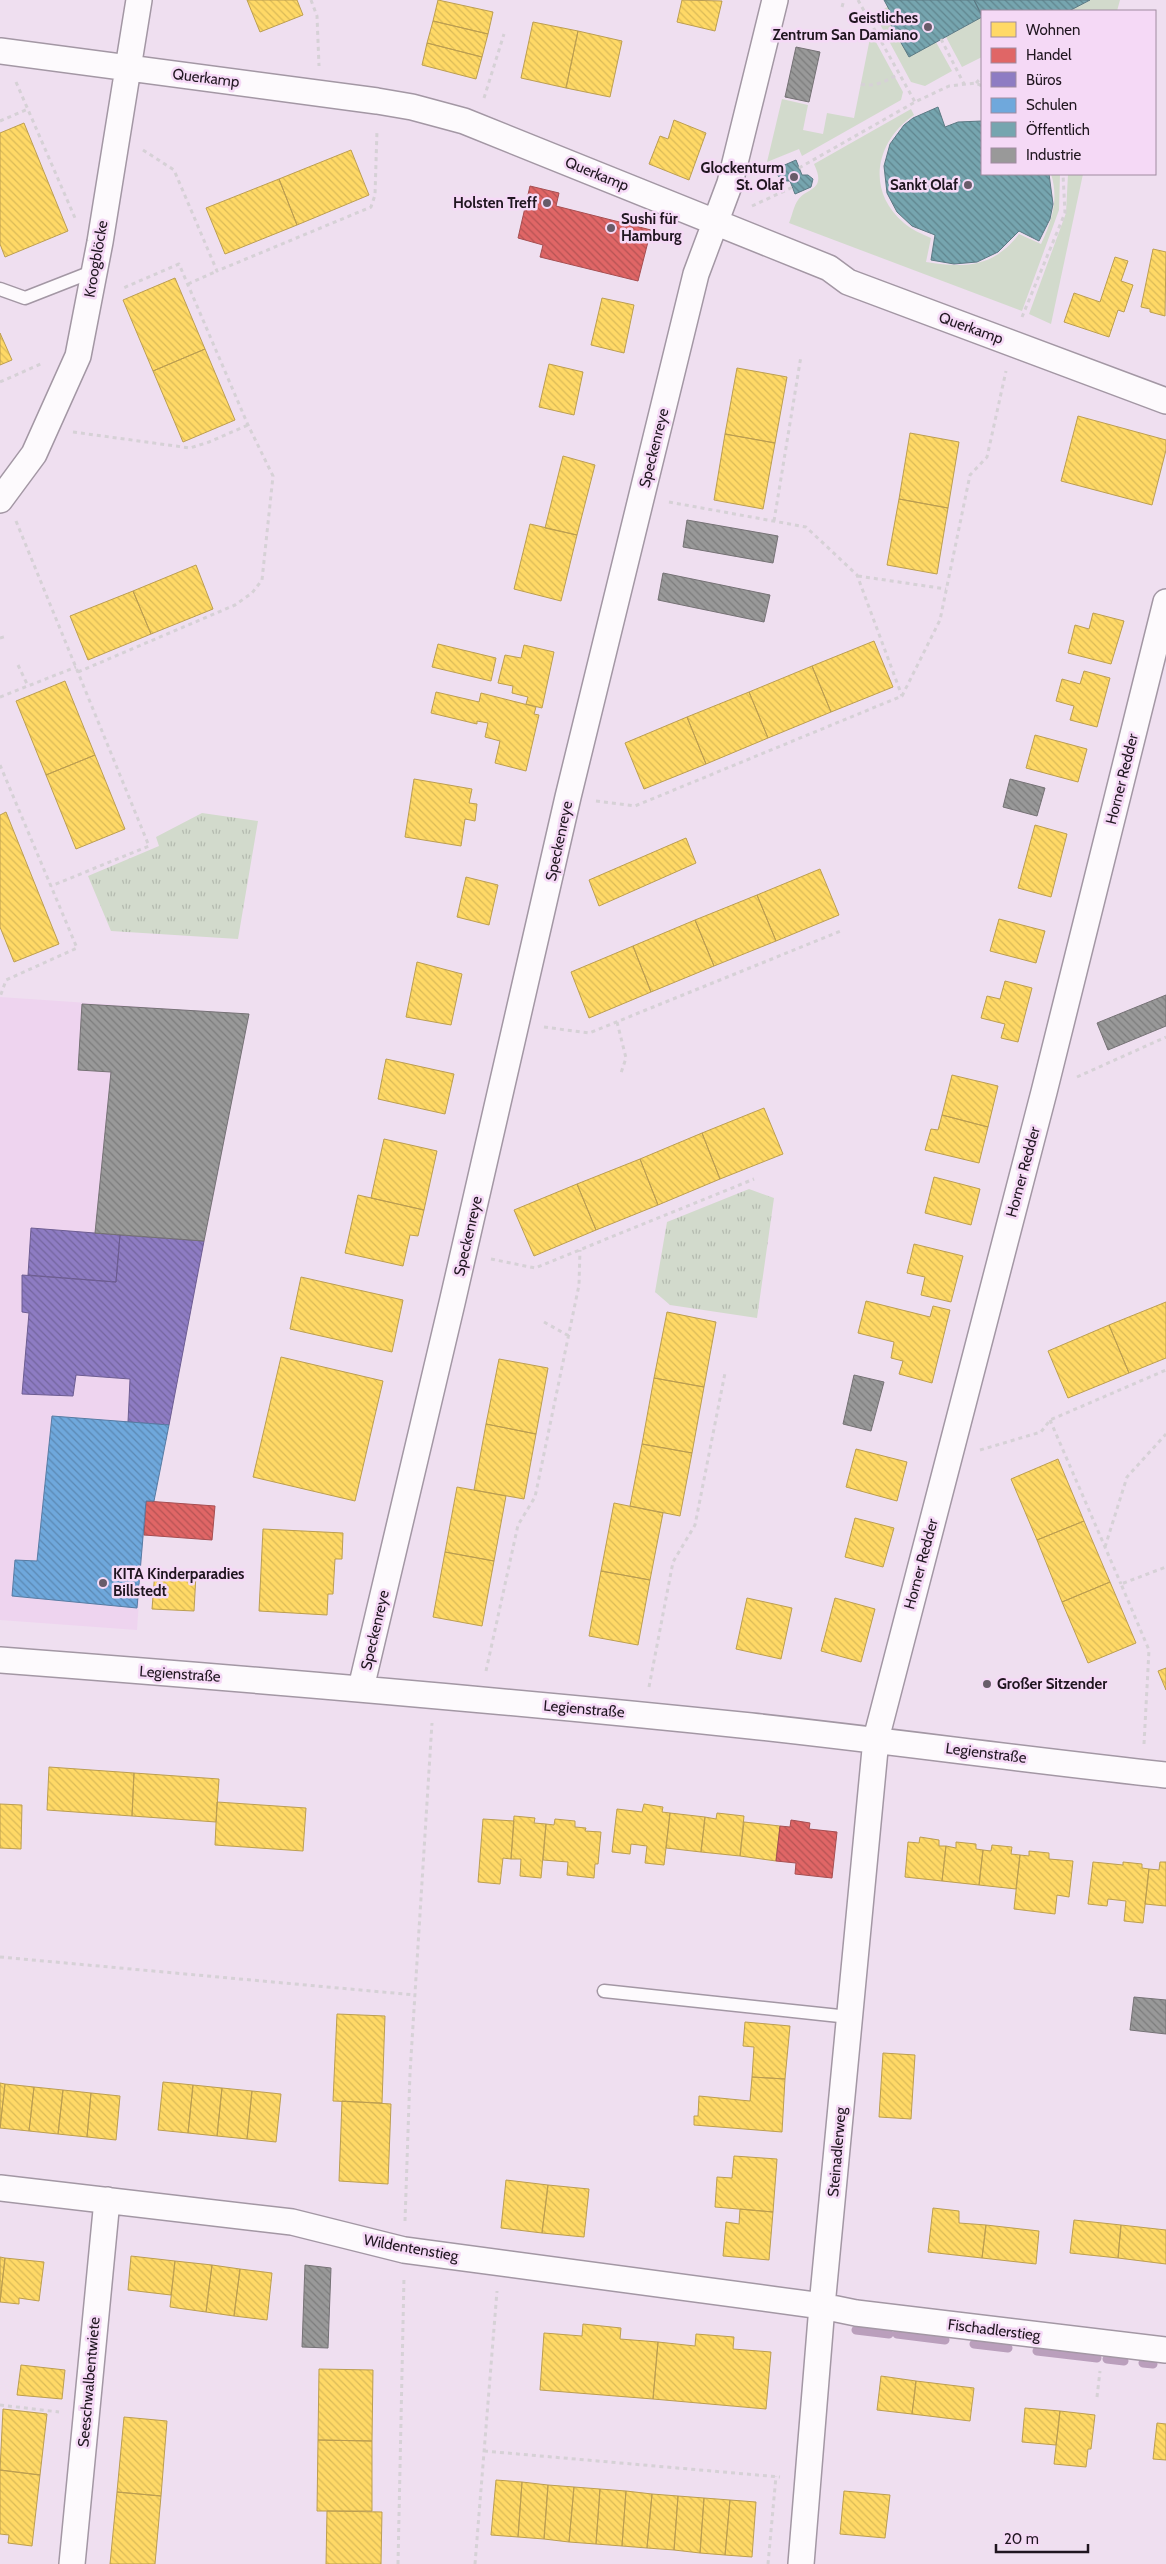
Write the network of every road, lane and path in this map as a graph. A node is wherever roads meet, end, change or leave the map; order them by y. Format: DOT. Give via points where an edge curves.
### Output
graph roads {
  1 [pos="139,0"];
  2 [pos="310,0"];
  3 [pos="775,0"];
  4 [pos="844,0"];
  5 [pos="858,0"];
  6 [pos="842,7"];
  7 [pos="504,34"];
  8 [pos="941,39"];
  9 [pos="1,51"];
  10 [pos="128,68"];
  11 [pos="899,74"];
  12 [pos="981,78"];
  13 [pos="976,83"];
  14 [pos="861,84"];
  15 [pos="964,84"];
  16 [pos="981,86"];
  17 [pos="320,93"];
  18 [pos="377,101"];
  19 [pos="915,102"];
  20 [pos="28,109"];
  21 [pos="0,121"];
  22 [pos="475,126"];
  23 [pos="117,134"];
  24 [pos="799,168"];
  25 [pos="1063,175"];
  26 [pos="716,223"];
  27 [pos="100,242"];
  28 [pos="94,271"];
  29 [pos="217,271"];
  30 [pos="188,284"];
  31 [pos="0,288"];
  32 [pos="88,303"];
  33 [pos="1012,343"];
  34 [pos="80,348"];
  35 [pos="801,356"];
  36 [pos="0,382"];
  37 [pos="1166,402"];
  38 [pos="248,425"];
  39 [pos="46,428"];
  40 [pos="642,496"];
  41 [pos="2,497"];
  42 [pos="774,521"];
  43 [pos="857,575"];
  44 [pos="946,589"];
  45 [pos="1166,602"];
  46 [pos="6,636"];
  47 [pos="0,638"];
  48 [pos="18,664"];
  49 [pos="76,667"];
  50 [pos="78,672"];
  51 [pos="28,686"];
  52 [pos="902,696"];
  53 [pos="0,697"];
  54 [pos="0,765"];
  55 [pos="568,797"];
  56 [pos="51,886"];
  57 [pos="841,931"];
  58 [pos="6,980"];
  59 [pos="0,982"];
  60 [pos="0,997"];
  61 [pos="617,1022"];
  62 [pos="517,1023"];
  63 [pos="1166,1037"];
  64 [pos="621,1073"];
  65 [pos="1044,1092"];
  66 [pos="754,1179"];
  67 [pos="580,1250"];
  68 [pos="463,1254"];
  69 [pos="544,1322"];
  70 [pos="569,1336"];
  71 [pos="1166,1370"];
  72 [pos="725,1373"];
  73 [pos="1050,1420"];
  74 [pos="1166,1434"];
  75 [pos="949,1459"];
  76 [pos="1105,1547"];
  77 [pos="1166,1567"];
  78 [pos="1121,1584"];
  79 [pos="0,1660"];
  80 [pos="361,1688"];
  81 [pos="434,1695"];
  82 [pos="480,1699"];
  83 [pos="644,1715"];
  84 [pos="876,1739"];
  85 [pos="1154,1774"];
  86 [pos="0,1957"];
  87 [pos="604,1991"];
  88 [pos="415,1995"];
  89 [pos="850,2017"];
  90 [pos="0,2188"];
  91 [pos="107,2200"];
  92 [pos="404,2250"];
  93 [pos="499,2262"];
  94 [pos="822,2306"];
  95 [pos="1166,2350"];
  96 [pos="0,2405"];
  97 [pos="86,2415"];
  98 [pos="484,2451"];
  99 [pos="776,2476"];
  100 [pos="808,2479"];
  101 [pos="72,2564"];
  102 [pos="398,2564"];
  103 [pos="475,2564"];
  104 [pos="768,2564"];
  105 [pos="801,2564"];
  1 -- 10 [label="street, Kroogblöcke"];
  2 -- 17 [label="path" via="317,16"];
  3 -- 26 [label="street, Speckenreye" via="730,183"];
  4 -- 6 [label="path"];
  5 -- 11 [label="path"];
  7 -- 22 [label="path"];
  8 -- 15 [label="path"];
  9 -- 10 [label="street, Querkamp"];
  9 -- 20 [label="path"];
  10 -- 17 [label="street, Querkamp"];
  10 -- 23 [label="street, Kroogblöcke"];
  11 -- 14 [label="path" via="879,84"];
  11 -- 19 [label="path"];
  12 -- 13 [label="path"];
  13 -- 15 [label="path"];
  13 -- 16 [label="path"];
  15 -- 19 [label="path" via="949,86"];
  17 -- 18 [label="street, Querkamp"];
  18 -- 22 [label="street, Querkamp" via="412,107"];
  18 -- 29 [label="path" via="375,195 371,207"];
  19 -- 24 [label="path"];
  20 -- 21 [label="path"];
  20 -- 27 [label="path" via="80,230"];
  22 -- 26 [label="street, Querkamp"];
  23 -- 27 [label="street, Kroogblöcke"];
  23 -- 29 [label="path" via="174,170"];
  25 -- 33 [label="path" via="1065,213"];
  26 -- 33 [label="street, Querkamp" via="829,268 848,282"];
  26 -- 40 [label="street, Speckenreye" via="696,274"];
  27 -- 28 [label="street, Kroogblöcke"];
  28 -- 31 [label="lane" via="25,298"];
  28 -- 32 [label="street, Kroogblöcke"];
  29 -- 30 [label="path"];
  30 -- 32 [label="path" via="179,264"];
  30 -- 38 [label="path"];
  32 -- 34 [label="street, Kroogblöcke"];
  33 -- 37 [label="street, Querkamp"];
  33 -- 44 [label="path" via="987,457 970,475"];
  34 -- 36 [label="path"];
  34 -- 39 [label="street, Kroogblöcke"];
  35 -- 42 [label="path"];
  38 -- 39 [label="path" via="190,448"];
  38 -- 50 [label="path" via="273,476 262,580 252,593 235,605"];
  39 -- 41 [label="street, Kroogblöcke" via="34,454"];
  40 -- 42 [label="path"];
  40 -- 55 [label="street, Speckenreye"];
  41 -- 49 [label="path"];
  42 -- 43 [label="path" via="806,527"];
  43 -- 44 [label="path"];
  43 -- 52 [label="path"];
  44 -- 52 [label="path" via="940,620"];
  45 -- 65 [label="street, Horner Redder"];
  46 -- 47 [label="path"];
  48 -- 51 [label="path"];
  49 -- 50 [label="path"];
  49 -- 51 [label="path"];
  50 -- 56 [label="path" via="149,846"];
  51 -- 53 [label="path"];
  52 -- 55 [label="path" via="635,806"];
  54 -- 56 [label="path"];
  55 -- 62 [label="street, Speckenreye"];
  56 -- 58 [label="path" via="77,948"];
  57 -- 61 [label="path"];
  58 -- 59 [label="path"];
  58 -- 60 [label="path"];
  61 -- 62 [label="path" via="589,1033"];
  61 -- 64 [label="path" via="626,1058"];
  62 -- 68 [label="street, Speckenreye"];
  63 -- 65 [label="path"];
  65 -- 75 [label="street, Horner Redder"];
  66 -- 67 [label="path"];
  67 -- 68 [label="path" via="535,1268"];
  67 -- 70 [label="path" via="579,1285"];
  68 -- 80 [label="street, Speckenreye"];
  69 -- 70 [label="path"];
  70 -- 82 [label="path" via="535,1497 518,1525"];
  71 -- 73 [label="path"];
  72 -- 83 [label="path" via="695,1525 673,1562"];
  73 -- 75 [label="path" via="1041,1432"];
  73 -- 76 [label="path"];
  74 -- 76 [label="path" via="1127,1477"];
  75 -- 84 [label="street, Horner Redder"];
  76 -- 78 [label="path"];
  77 -- 78 [label="path"];
  78 -- 85 [label="path" via="1149,1650"];
  79 -- 80 [label="street, Legienstraße"];
  80 -- 81 [label="street, Legienstraße"];
  81 -- 82 [label="street, Legienstraße"];
  81 -- 88 [label="path"];
  82 -- 83 [label="street, Legienstraße"];
  83 -- 84 [label="street, Legienstraße"];
  84 -- 85 [label="street, Legienstraße"];
  84 -- 89 [label="street, Steinadlerweg"];
  86 -- 88 [label="path"];
  87 -- 89 [label="lane"];
  88 -- 92 [label="path"];
  89 -- 94 [label="street, Steinadlerweg"];
  90 -- 91 [label="street, Wildentenstieg"];
  91 -- 92 [label="street, Wildentenstieg" via="292,2222"];
  91 -- 97 [label="street, Seeschwalbentwiete"];
  92 -- 93 [label="street, Wildentenstieg"];
  92 -- 102 [label="path"];
  93 -- 94 [label="street, Wildentenstieg"];
  93 -- 98 [label="path"];
  94 -- 95 [label="street, Fischadlerstieg" via="856,2314"];
  94 -- 100 [label="street, Steinadlerweg"];
  96 -- 97 [label="path"];
  97 -- 101 [label="street, Seeschwalbentwiete"];
  98 -- 99 [label="path"];
  98 -- 103 [label="path"];
  99 -- 100 [label="path"];
  99 -- 104 [label="path"];
  100 -- 105 [label="street, Steinadlerweg"];
}
